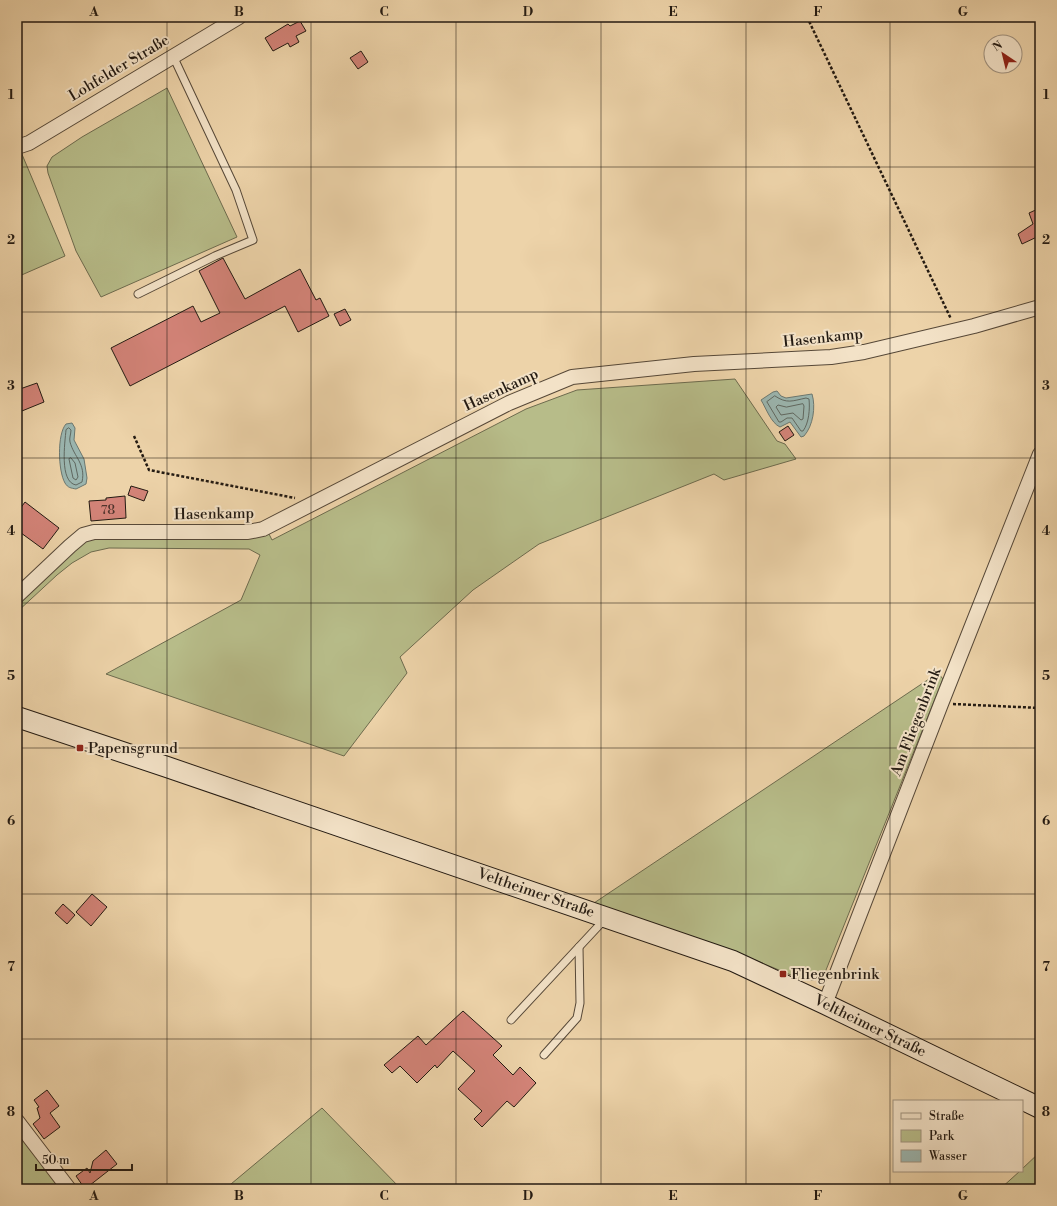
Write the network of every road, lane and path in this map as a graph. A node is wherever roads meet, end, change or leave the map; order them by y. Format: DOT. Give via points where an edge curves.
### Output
graph roads {
  1 [pos="239,17"];
  2 [pos="807,17"];
  3 [pos="173,56"];
  4 [pos="17,148"];
  5 [pos="138,294"];
  6 [pos="1040,306"];
  7 [pos="958,330"];
  8 [pos="134,436"];
  9 [pos="1040,454"];
  10 [pos="311,506"];
  11 [pos="17,596"];
  12 [pos="941,704"];
  13 [pos="1040,708"];
  14 [pos="17,717"];
  15 [pos="607,917"];
  16 [pos="579,947"];
  17 [pos="825,1004"];
  18 [pos="512,1020"];
  19 [pos="544,1055"];
  20 [pos="1040,1108"];
  21 [pos="17,1121"];
  22 [pos="69,1189"];
  1 -- 3 [label="street, Lohfelder Straße"];
  2 -- 7 [label="path" via="948,314"];
  3 -- 4 [label="street, Lohfelder Straße"];
  3 -- 5 [label="lane" via="236,190 253,240"];
  6 -- 7 [label="street, Hasenkamp"];
  7 -- 10 [label="street, Hasenkamp" via="831,357 694,364 572,377 509,403"];
  8 -- 10 [label="path" via="149,470 304,500"];
  9 -- 12 [label="street, Am Fliegenbrink"];
  10 -- 11 [label="street, Hasenkamp" via="269,527 248,532 94,532 83,535"];
  12 -- 13 [label="path"];
  12 -- 17 [label="street, Am Fliegenbrink"];
  14 -- 15 [label="main road, Veltheimer Straße"];
  15 -- 16 [label="lane"];
  15 -- 17 [label="main road, Veltheimer Straße" via="733,962"];
  16 -- 18 [label="lane"];
  16 -- 19 [label="lane" via="580,1003 577,1018"];
  17 -- 20 [label="main road, Veltheimer Straße"];
  21 -- 22 [label="street"];
}
